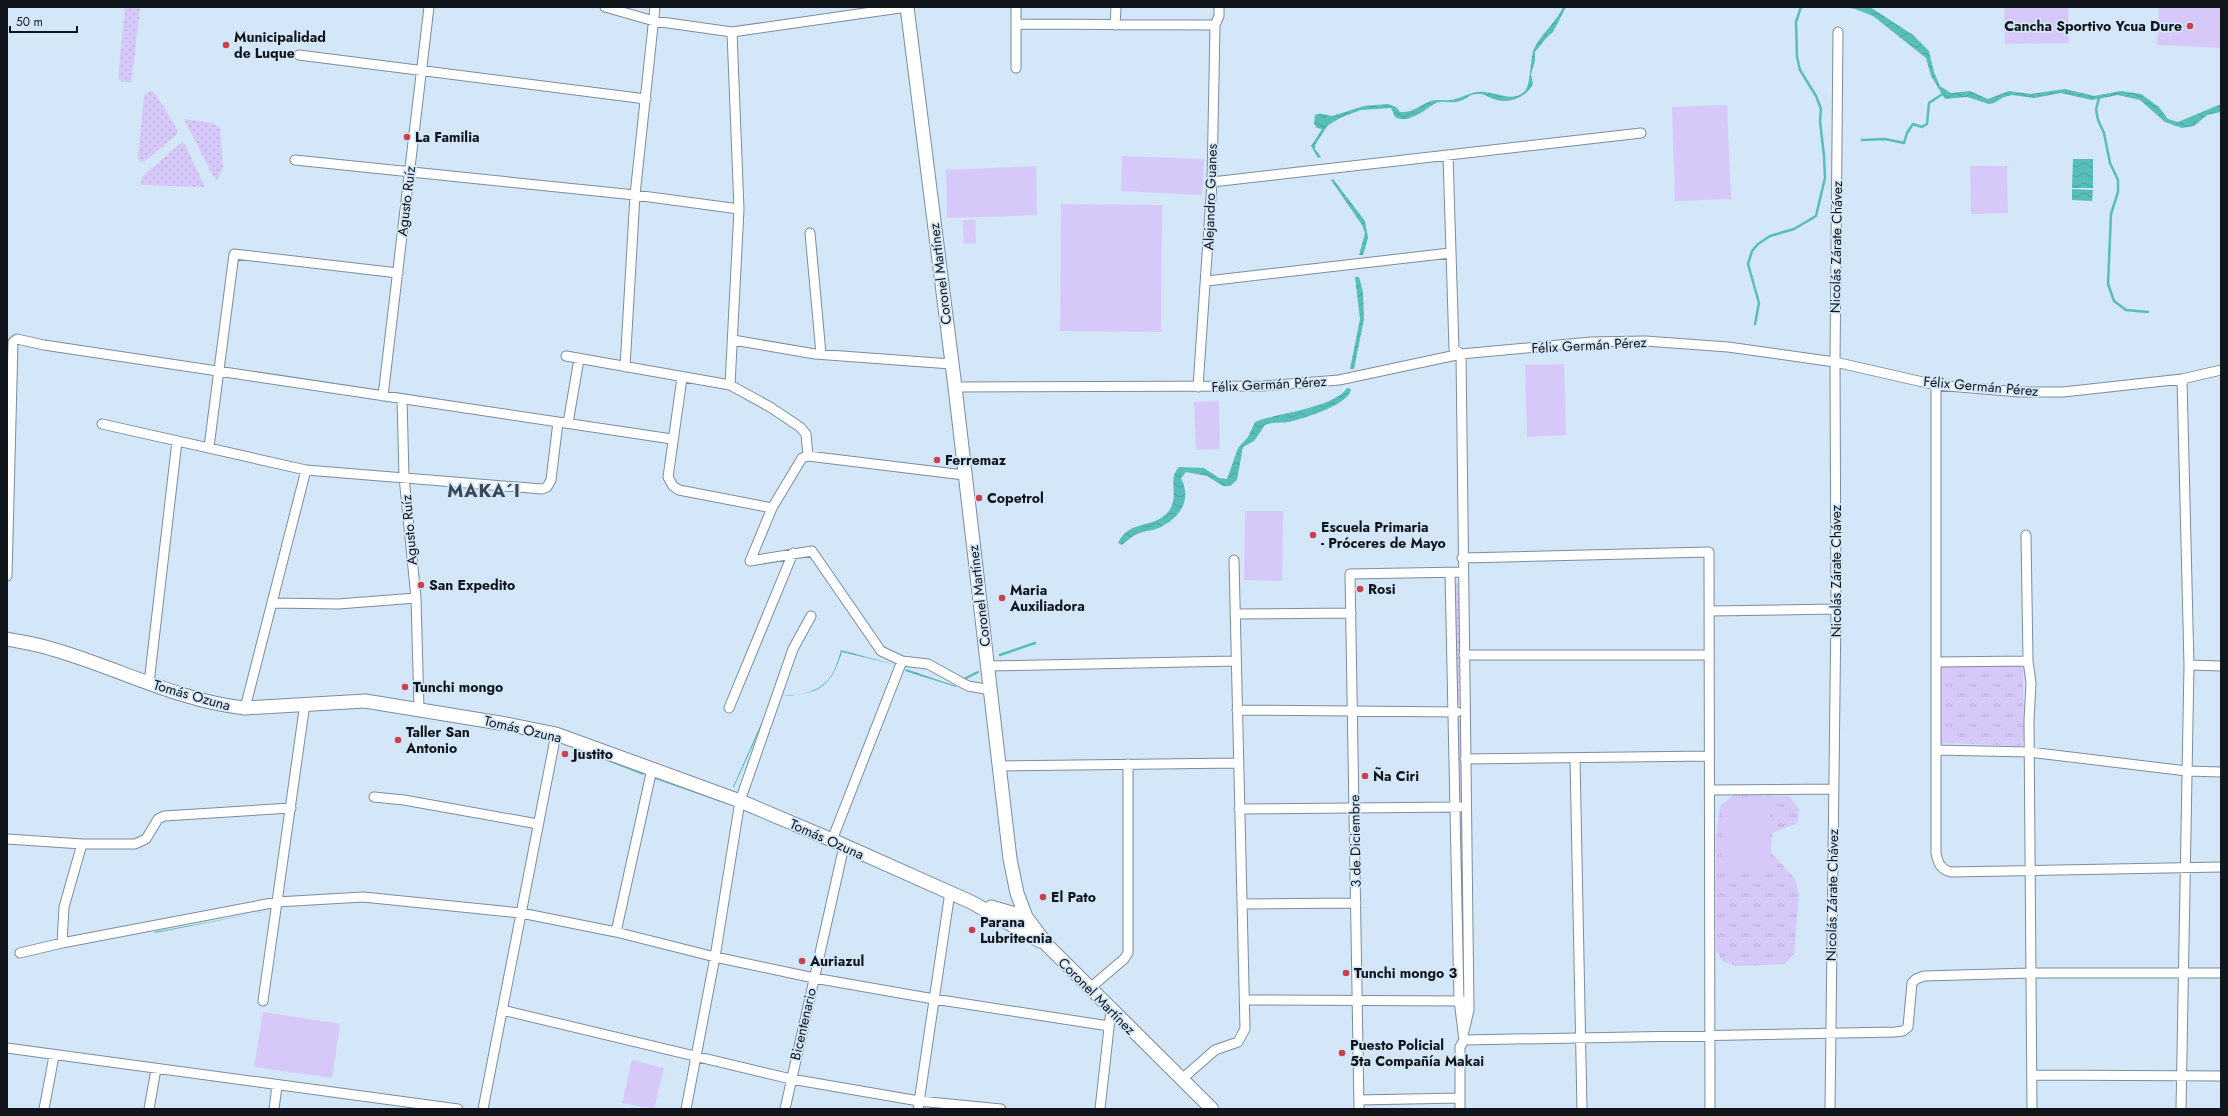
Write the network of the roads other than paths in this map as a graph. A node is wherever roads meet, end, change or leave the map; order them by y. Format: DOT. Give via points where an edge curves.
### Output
graph roads {
  1 [pos="429,7"];
  2 [pos="605,7"];
  3 [pos="655,7"];
  4 [pos="907,7"];
  5 [pos="1016,7"];
  6 [pos="1116,7"];
  7 [pos="1219,7"];
  8 [pos="654,20"];
  9 [pos="1016,24"];
  10 [pos="1115,25"];
  11 [pos="1215,25"];
  12 [pos="732,32"];
  13 [pos="1838,32"];
  14 [pos="299,55"];
  15 [pos="1016,68"];
  16 [pos="422,70"];
  17 [pos="646,99"];
  18 [pos="1640,133"];
  19 [pos="1448,155"];
  20 [pos="295,160"];
  21 [pos="410,172"];
  22 [pos="1212,182"];
  23 [pos="635,195"];
  24 [pos="739,208"];
  25 [pos="810,233"];
  26 [pos="1450,253"];
  27 [pos="398,273"];
  28 [pos="1207,281"];
  29 [pos="733,340"];
  30 [pos="821,354"];
  31 [pos="1461,354"];
  32 [pos="566,356"];
  33 [pos="578,359"];
  34 [pos="1835,362"];
  35 [pos="951,364"];
  36 [pos="625,367"];
  37 [pos="2221,370"];
  38 [pos="219,371"];
  39 [pos="682,378"];
  40 [pos="2182,379"];
  41 [pos="730,385"];
  42 [pos="1936,385"];
  43 [pos="955,387"];
  44 [pos="1198,387"];
  45 [pos="383,396"];
  46 [pos="402,398"];
  47 [pos="558,422"];
  48 [pos="102,424"];
  49 [pos="568,424"];
  50 [pos="672,439"];
  51 [pos="178,441"];
  52 [pos="209,448"];
  53 [pos="808,456"];
  54 [pos="306,470"];
  55 [pos="964,475"];
  56 [pos="404,477"];
  57 [pos="772,508"];
  58 [pos="2026,535"];
  59 [pos="793,553"];
  60 [pos="1462,558"];
  61 [pos="1234,560"];
  62 [pos="1462,572"];
  63 [pos="1450,573"];
  64 [pos="7,576"];
  65 [pos="416,598"];
  66 [pos="272,603"];
  67 [pos="1836,609"];
  68 [pos="1709,611"];
  69 [pos="1351,613"];
  70 [pos="1235,614"];
  71 [pos="811,616"];
  72 [pos="7,639"];
  73 [pos="1464,655"];
  74 [pos="1709,655"];
  75 [pos="902,661"];
  76 [pos="1236,661"];
  77 [pos="2028,661"];
  78 [pos="1936,662"];
  79 [pos="2189,665"];
  80 [pos="988,666"];
  81 [pos="2221,666"];
  82 [pos="149,683"];
  83 [pos="991,690"];
  84 [pos="305,703"];
  85 [pos="245,708"];
  86 [pos="729,708"];
  87 [pos="419,709"];
  88 [pos="1237,710"];
  89 [pos="1353,711"];
  90 [pos="1453,712"];
  91 [pos="1465,712"];
  92 [pos="556,734"];
  93 [pos="1936,750"];
  94 [pos="2029,752"];
  95 [pos="1709,756"];
  96 [pos="1575,758"];
  97 [pos="1465,759"];
  98 [pos="1238,763"];
  99 [pos="1128,764"];
  100 [pos="999,766"];
  101 [pos="652,769"];
  102 [pos="2187,771"];
  103 [pos="2221,772"];
  104 [pos="1834,788"];
  105 [pos="1710,790"];
  106 [pos="374,797"];
  107 [pos="740,801"];
  108 [pos="1466,806"];
  109 [pos="1455,807"];
  110 [pos="291,808"];
  111 [pos="1354,808"];
  112 [pos="1239,809"];
  113 [pos="538,824"];
  114 [pos="7,839"];
  115 [pos="832,840"];
  116 [pos="82,844"];
  117 [pos="844,846"];
  118 [pos="2185,867"];
  119 [pos="2221,867"];
  120 [pos="2030,871"];
  121 [pos="950,892"];
  122 [pos="277,902"];
  123 [pos="972,902"];
  124 [pos="1356,903"];
  125 [pos="1242,904"];
  126 [pos="521,913"];
  127 [pos="1026,916"];
  128 [pos="616,932"];
  129 [pos="62,943"];
  130 [pos="1046,945"];
  131 [pos="20,953"];
  132 [pos="714,957"];
  133 [pos="2031,973"];
  134 [pos="2183,973"];
  135 [pos="2221,973"];
  136 [pos="814,978"];
  137 [pos="1089,989"];
  138 [pos="934,999"];
  139 [pos="1244,1000"];
  140 [pos="1357,1000"];
  141 [pos="1459,1000"];
  142 [pos="263,1001"];
  143 [pos="1469,1001"];
  144 [pos="502,1010"];
  145 [pos="1111,1010"];
  146 [pos="1109,1026"];
  147 [pos="1464,1031"];
  148 [pos="1830,1034"];
  149 [pos="1710,1036"];
  150 [pos="1580,1039"];
  151 [pos="1464,1040"];
  152 [pos="7,1048"];
  153 [pos="54,1056"];
  154 [pos="696,1056"];
  155 [pos="156,1069"];
  156 [pos="2182,1075"];
  157 [pos="2032,1076"];
  158 [pos="2221,1076"];
  159 [pos="790,1079"];
  160 [pos="1182,1079"];
  161 [pos="277,1086"];
  162 [pos="1460,1098"];
  163 [pos="1359,1104"];
  164 [pos="919,1105"];
  165 [pos="44,1109"];
  166 [pos="149,1109"];
  167 [pos="274,1109"];
  168 [pos="458,1109"];
  169 [pos="484,1109"];
  170 [pos="686,1109"];
  171 [pos="785,1109"];
  172 [pos="995,1109"];
  173 [pos="1100,1109"];
  174 [pos="1212,1109"];
  175 [pos="1460,1109"];
  176 [pos="1582,1109"];
  177 [pos="1710,1109"];
  178 [pos="1830,1109"];
  179 [pos="2032,1109"];
  180 [pos="2181,1109"];
  1 -- 16 [label="street, Agusto Ruíz"];
  2 -- 8 [label="street"];
  3 -- 8 [label="street"];
  4 -- 12 [label="street"];
  4 -- 35 [label="main road, Coronel Martínez"];
  5 -- 9 [label="street"];
  6 -- 10 [label="street"];
  7 -- 11 [label="street, Alejandro Guanes"];
  8 -- 12 [label="street"];
  8 -- 17 [label="street"];
  9 -- 10 [label="street"];
  9 -- 15 [label="street"];
  10 -- 11 [label="street"];
  11 -- 22 [label="street, Alejandro Guanes"];
  12 -- 24 [label="street"];
  13 -- 34 [label="street, Nicolás Zárate Chávez"];
  14 -- 16 [label="street"];
  16 -- 17 [label="street"];
  16 -- 21 [label="street, Agusto Ruíz"];
  17 -- 23 [label="street"];
  18 -- 19 [label="street"];
  19 -- 22 [label="street"];
  19 -- 26 [label="street"];
  20 -- 21 [label="street"];
  21 -- 23 [label="street"];
  21 -- 27 [label="street, Agusto Ruíz"];
  22 -- 28 [label="street, Alejandro Guanes"];
  23 -- 24 [label="street"];
  23 -- 36 [label="street"];
  24 -- 29 [label="street"];
  25 -- 30 [label="street"];
  26 -- 28 [label="street"];
  26 -- 31 [label="street" via="1454,349"];
  27 -- 38 [label="street" via="234,254"];
  27 -- 45 [label="street, Agusto Ruíz"];
  28 -- 44 [label="street, Alejandro Guanes"];
  29 -- 30 [label="street"];
  29 -- 41 [label="street"];
  30 -- 35 [label="street"];
  31 -- 34 [label="street, Félix Germán Pérez" via="1591,342 1644,341 1728,347"];
  31 -- 44 [label="street, Félix Germán Pérez" via="1339,380 1263,386"];
  31 -- 60 [label="street"];
  32 -- 33 [label="street"];
  33 -- 36 [label="street"];
  33 -- 49 [label="street"];
  34 -- 42 [label="street, Félix Germán Pérez"];
  34 -- 67 [label="street, Nicolás Zárate Chávez"];
  35 -- 43 [label="main road, Coronel Martínez"];
  36 -- 39 [label="street"];
  37 -- 40 [label="street, Félix Germán Pérez"];
  38 -- 45 [label="street"];
  38 -- 52 [label="street"];
  38 -- 64 [label="street" via="15,340"];
  39 -- 41 [label="street"];
  39 -- 50 [label="street"];
  40 -- 42 [label="street, Félix Germán Pérez" via="2063,392 2019,392"];
  40 -- 79 [label="street"];
  41 -- 53 [label="street" via="800,427 806,434"];
  42 -- 78 [label="street"];
  43 -- 44 [label="street, Félix Germán Pérez"];
  43 -- 55 [label="main road, Coronel Martínez"];
  45 -- 46 [label="street"];
  46 -- 47 [label="street"];
  46 -- 56 [label="street, Agusto Ruíz"];
  47 -- 49 [label="street"];
  47 -- 56 [label="street" via="551,480 543,489"];
  48 -- 51 [label="street"];
  49 -- 50 [label="street"];
  50 -- 57 [label="street" via="668,477 673,486 679,490"];
  51 -- 52 [label="street"];
  51 -- 82 [label="street"];
  52 -- 54 [label="street"];
  53 -- 55 [label="street"];
  53 -- 57 [label="street" via="802,458"];
  54 -- 56 [label="street"];
  54 -- 66 [label="street"];
  55 -- 80 [label="main road, Coronel Martínez"];
  56 -- 65 [label="street, Agusto Ruíz"];
  57 -- 59 [label="street" via="750,560"];
  58 -- 77 [label="street"];
  59 -- 75 [label="street" via="808,550 814,553 881,651"];
  59 -- 86 [label="street"];
  60 -- 62 [label="street"];
  60 -- 68 [label="street" via="1709,552"];
  61 -- 70 [label="street"];
  62 -- 63 [label="street"];
  62 -- 73 [label="street"];
  63 -- 69 [label="street, 3 de Diciembre" via="1350,574"];
  63 -- 90 [label="street"];
  65 -- 66 [label="street" via="338,604"];
  65 -- 87 [label="street, Agusto Ruíz"];
  66 -- 85 [label="street"];
  67 -- 68 [label="street"];
  67 -- 104 [label="street, Nicolás Zárate Chávez"];
  68 -- 74 [label="street"];
  69 -- 70 [label="street"];
  69 -- 89 [label="street, 3 de Diciembre"];
  70 -- 76 [label="street"];
  71 -- 107 [label="street" via="793,649"];
  72 -- 82 [label="main road, Tomás Ozuna" via="51,648"];
  73 -- 74 [label="street"];
  73 -- 91 [label="street"];
  74 -- 95 [label="street"];
  75 -- 83 [label="street" via="928,664 968,686"];
  75 -- 115 [label="street"];
  76 -- 80 [label="street"];
  76 -- 88 [label="street"];
  77 -- 78 [label="street"];
  77 -- 94 [label="street" via="2031,683"];
  78 -- 93 [label="street"];
  79 -- 81 [label="street"];
  79 -- 102 [label="street"];
  80 -- 83 [label="main road, Coronel Martínez"];
  82 -- 85 [label="main road, Tomás Ozuna" via="208,701"];
  83 -- 100 [label="main road, Coronel Martínez"];
  84 -- 85 [label="main road, Tomás Ozuna"];
  84 -- 87 [label="main road, Tomás Ozuna" via="365,701"];
  84 -- 110 [label="street"];
  87 -- 92 [label="main road, Tomás Ozuna"];
  88 -- 89 [label="street"];
  88 -- 98 [label="street"];
  89 -- 90 [label="street"];
  89 -- 111 [label="street, 3 de Diciembre"];
  90 -- 91 [label="street"];
  90 -- 109 [label="street"];
  91 -- 97 [label="street"];
  92 -- 101 [label="main road, Tomás Ozuna"];
  92 -- 113 [label="street"];
  93 -- 94 [label="street"];
  93 -- 120 [label="street" via="1936,853 1940,867 1951,872"];
  94 -- 102 [label="street"];
  94 -- 120 [label="street"];
  95 -- 96 [label="street"];
  95 -- 105 [label="street"];
  96 -- 97 [label="street"];
  96 -- 150 [label="street"];
  97 -- 108 [label="street"];
  98 -- 99 [label="street"];
  98 -- 112 [label="street"];
  99 -- 100 [label="street"];
  99 -- 137 [label="street" via="1128,953"];
  100 -- 127 [label="main road, Coronel Martínez" via="1016,893"];
  101 -- 107 [label="main road, Tomás Ozuna"];
  101 -- 128 [label="street"];
  102 -- 103 [label="street"];
  102 -- 118 [label="street"];
  104 -- 105 [label="street"];
  104 -- 148 [label="street, Nicolás Zárate Chávez"];
  105 -- 149 [label="street"];
  106 -- 113 [label="street"];
  107 -- 115 [label="main road, Tomás Ozuna"];
  107 -- 132 [label="street"];
  108 -- 109 [label="street"];
  108 -- 143 [label="street"];
  109 -- 111 [label="street"];
  109 -- 141 [label="street"];
  110 -- 116 [label="street" via="164,816 158,818 140,843"];
  110 -- 122 [label="street"];
  111 -- 112 [label="street"];
  111 -- 124 [label="street, 3 de Diciembre"];
  112 -- 125 [label="street"];
  113 -- 126 [label="street"];
  114 -- 116 [label="street"];
  115 -- 117 [label="main road, Tomás Ozuna"];
  116 -- 129 [label="street" via="64,906"];
  117 -- 121 [label="main road, Tomás Ozuna"];
  117 -- 136 [label="street, Bicentenario"];
  118 -- 119 [label="street"];
  118 -- 120 [label="street"];
  118 -- 134 [label="street"];
  120 -- 133 [label="street"];
  121 -- 123 [label="main road, Tomás Ozuna"];
  121 -- 138 [label="street"];
  122 -- 126 [label="street" via="363,897"];
  122 -- 129 [label="street"];
  122 -- 142 [label="street"];
  123 -- 127 [label="main road, Tomás Ozuna"];
  123 -- 130 [label="main road, Tomás Ozuna"];
  124 -- 125 [label="street"];
  124 -- 140 [label="street, 3 de Diciembre"];
  125 -- 139 [label="street"];
  126 -- 128 [label="street"];
  126 -- 144 [label="street"];
  127 -- 130 [label="main road, Coronel Martínez"];
  128 -- 132 [label="street"];
  129 -- 131 [label="street"];
  130 -- 137 [label="main road, Coronel Martínez"];
  132 -- 136 [label="street"];
  132 -- 154 [label="street"];
  133 -- 134 [label="street"];
  133 -- 148 [label="street" via="1919,977 1912,984 1910,1021 1903,1031"];
  133 -- 157 [label="street"];
  134 -- 135 [label="street"];
  134 -- 156 [label="street"];
  136 -- 138 [label="street"];
  136 -- 159 [label="street, Bicentenario"];
  137 -- 145 [label="main road, Coronel Martínez"];
  138 -- 146 [label="street"];
  138 -- 164 [label="street"];
  139 -- 140 [label="street"];
  139 -- 160 [label="street" via="1245,1029 1241,1040 1215,1050"];
  140 -- 141 [label="street"];
  140 -- 163 [label="street, 3 de Diciembre"];
  141 -- 143 [label="street"];
  141 -- 147 [label="street"];
  143 -- 147 [label="street"];
  144 -- 154 [label="street"];
  144 -- 169 [label="street"];
  145 -- 146 [label="street"];
  145 -- 160 [label="main road, Coronel Martínez"];
  146 -- 173 [label="street"];
  147 -- 151 [label="street"];
  148 -- 149 [label="street"];
  148 -- 178 [label="street, Nicolás Zárate Chávez"];
  149 -- 150 [label="street"];
  149 -- 177 [label="street"];
  150 -- 151 [label="street"];
  150 -- 176 [label="street"];
  151 -- 162 [label="street" via="1460,1047"];
  152 -- 153 [label="street"];
  153 -- 155 [label="street"];
  153 -- 165 [label="street"];
  154 -- 159 [label="street"];
  154 -- 170 [label="street"];
  155 -- 161 [label="street"];
  155 -- 166 [label="street"];
  156 -- 157 [label="street"];
  156 -- 158 [label="street"];
  156 -- 180 [label="street"];
  157 -- 179 [label="street"];
  159 -- 164 [label="street"];
  159 -- 171 [label="street, Bicentenario"];
  160 -- 174 [label="main road, Coronel Martínez"];
  161 -- 167 [label="street"];
  161 -- 168 [label="street"];
  162 -- 163 [label="street"];
  162 -- 175 [label="street"];
  164 -- 172 [label="street"];
}
